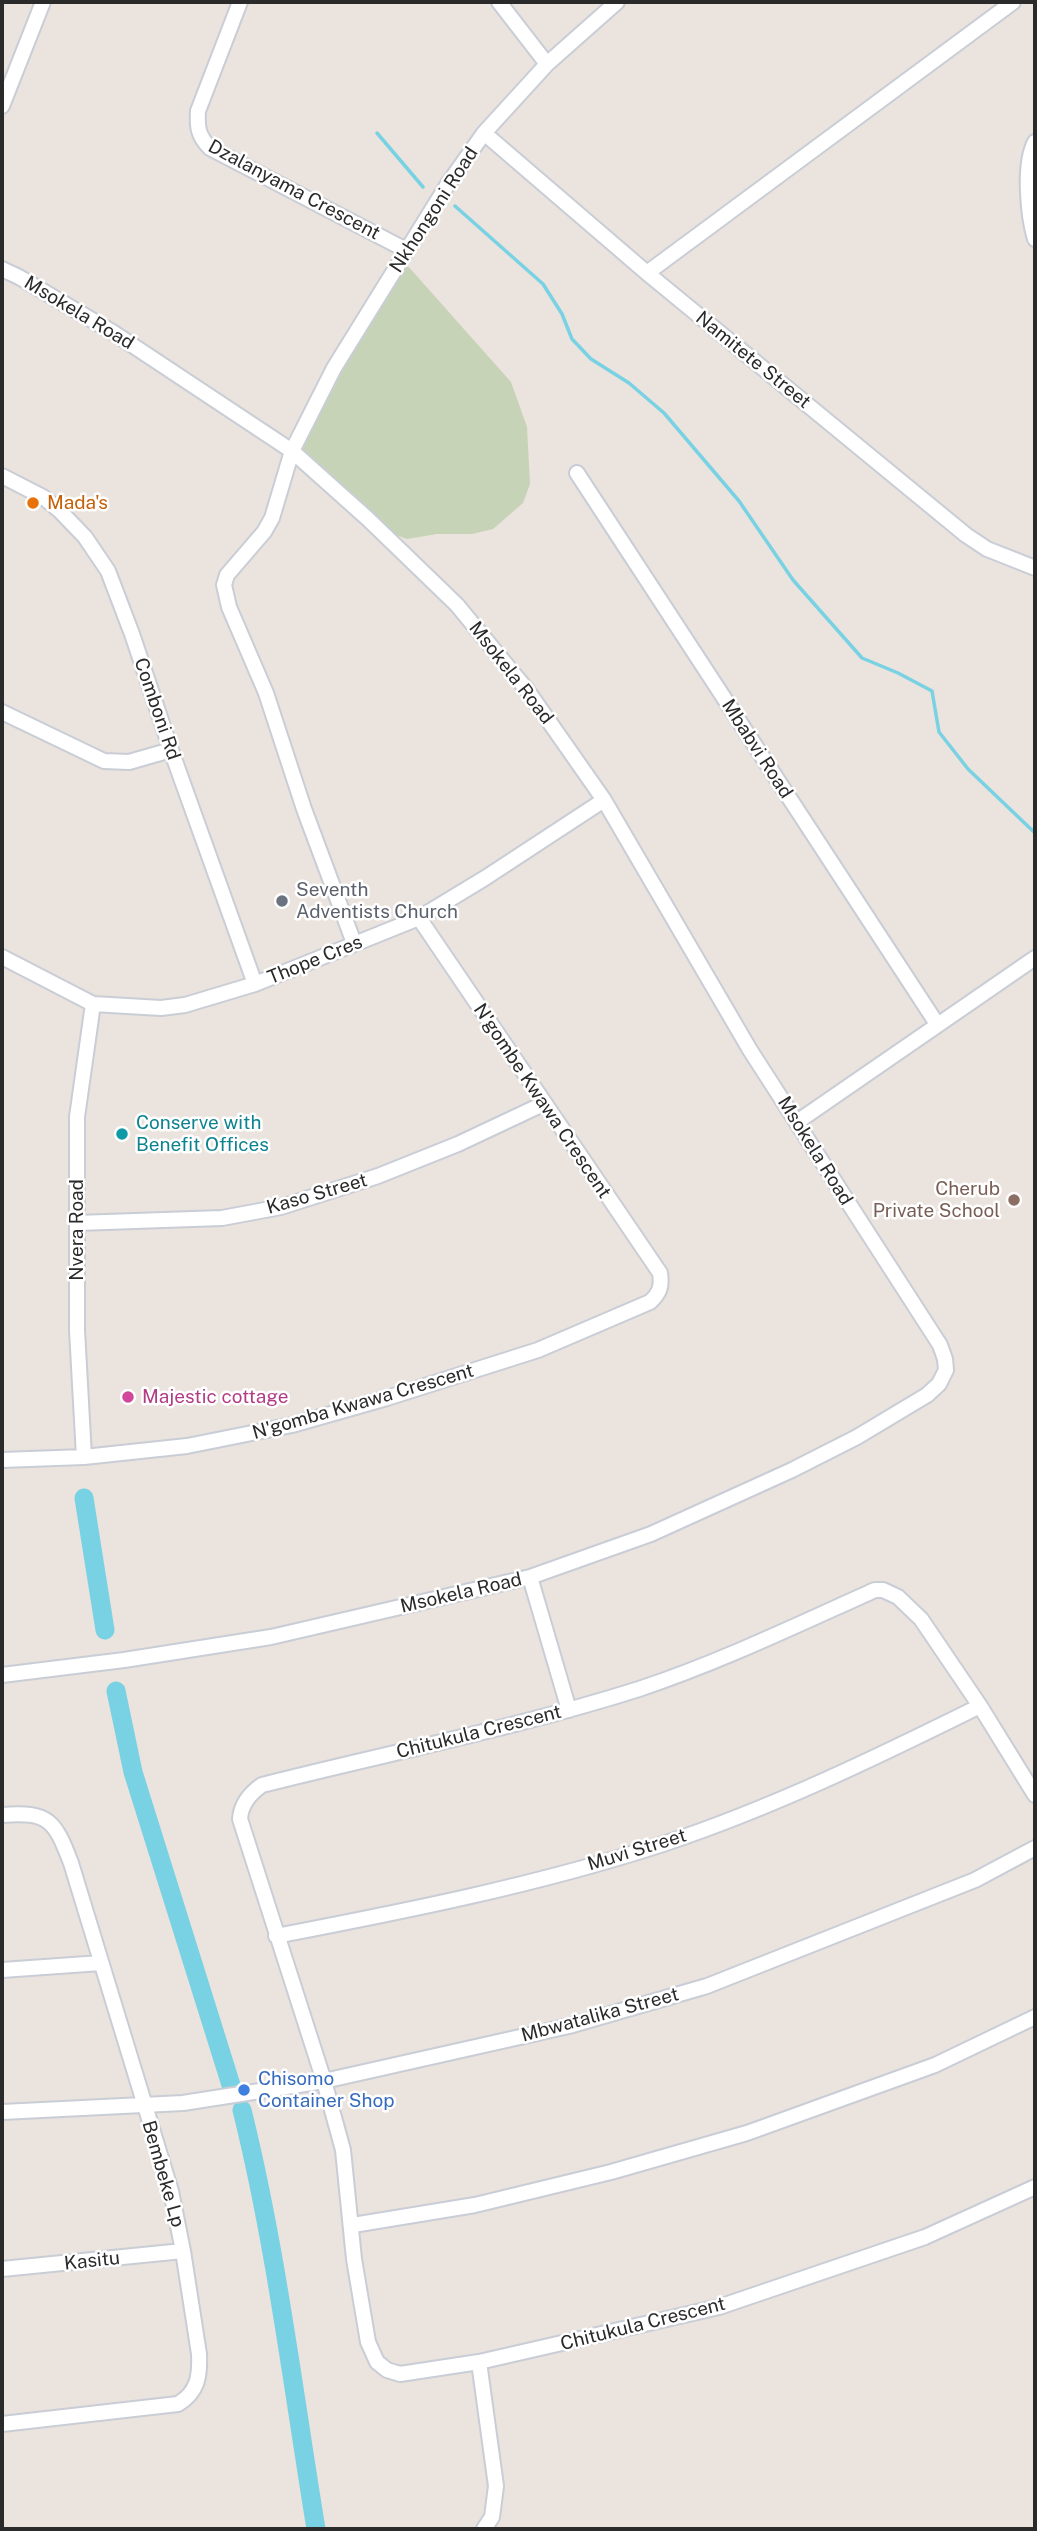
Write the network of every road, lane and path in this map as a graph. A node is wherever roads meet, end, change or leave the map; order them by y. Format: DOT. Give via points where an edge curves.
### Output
graph roads {
  1 [pos="43,2"];
  2 [pos="240,2"];
  3 [pos="499,2"];
  4 [pos="617,2"];
  5 [pos="1013,2"];
  6 [pos="547,64"];
  7 [pos="2,106"];
  8 [pos="485,133"];
  9 [pos="1035,142"];
  10 [pos="1035,240"];
  11 [pos="407,250"];
  12 [pos="2,269"];
  13 [pos="647,273"];
  14 [pos="292,451"];
  15 [pos="577,473"];
  16 [pos="2,476"];
  17 [pos="1035,568"];
  18 [pos="2,712"];
  19 [pos="171,750"];
  20 [pos="604,800"];
  21 [pos="419,918"];
  22 [pos="355,943"];
  23 [pos="2,957"];
  24 [pos="1035,958"];
  25 [pos="255,984"];
  26 [pos="93,1004"];
  27 [pos="937,1024"];
  28 [pos="543,1104"];
  29 [pos="797,1122"];
  30 [pos="77,1223"];
  31 [pos="662,1284"];
  32 [pos="84,1457"];
  33 [pos="2,1460"];
  34 [pos="530,1577"];
  35 [pos="2,1675"];
  36 [pos="979,1706"];
  37 [pos="569,1710"];
  38 [pos="1035,1795"];
  39 [pos="2,1815"];
  40 [pos="1035,1848"];
  41 [pos="276,1936"];
  42 [pos="101,1963"];
  43 [pos="2,1970"];
  44 [pos="1035,2017"];
  45 [pos="324,2081"];
  46 [pos="143,2105"];
  47 [pos="2,2112"];
  48 [pos="1035,2187"];
  49 [pos="353,2225"];
  50 [pos="183,2251"];
  51 [pos="2,2269"];
  52 [pos="479,2362"];
  53 [pos="2,2424"];
  54 [pos="484,2529"];
  1 -- 7 [label="street"];
  2 -- 11 [label="street, Dzalanyama Crescent" via="198,111 201,139 210,148"];
  3 -- 6 [label="street"];
  4 -- 6 [label="street, Nkhongoni Road"];
  5 -- 13 [label="street"];
  6 -- 8 [label="street, Nkhongoni Road"];
  8 -- 11 [label="street, Nkhongoni Road"];
  8 -- 13 [label="street, Namitete Street"];
  9 -- 10 [label="street" via="1029,169"];
  11 -- 14 [label="street, Nkhongoni Road" via="334,368"];
  12 -- 14 [label="street, Msokela Road" via="114,333"];
  13 -- 17 [label="street, Namitete Street" via="966,535 987,549"];
  14 -- 20 [label="street, Msokela Road" via="457,605 527,690"];
  14 -- 22 [label="street, Nkhongoni Road" via="272,518 227,575 225,585 229,607 266,693"];
  15 -- 27 [label="street, Mbabvi Road"];
  16 -- 19 [label="street, Comboni Rd" via="60,510 108,571"];
  18 -- 19 [label="street" via="104,761 129,762"];
  19 -- 25 [label="street, Comboni Rd"];
  20 -- 21 [label="street, Thope Cres"];
  20 -- 29 [label="street, Msokela Road"];
  21 -- 22 [label="street, Thope Cres"];
  21 -- 28 [label="street, N'gombe Kwawa Crescent"];
  22 -- 25 [label="street, Thope Cres"];
  23 -- 26 [label="street, Thope Cres"];
  24 -- 27 [label="street"];
  25 -- 26 [label="street, Thope Cres" via="161,1008"];
  26 -- 30 [label="street, Nvera Road" via="77,1117"];
  27 -- 29 [label="street"];
  28 -- 30 [label="street, Kaso Street" via="378,1176 281,1206 222,1218"];
  28 -- 31 [label="street, N'gombe Kwawa Crescent" via="660,1273"];
  29 -- 34 [label="street, Msokela Road" via="940,1345 946,1370 939,1384 857,1437 792,1470 651,1534"];
  30 -- 32 [label="street, Nvera Road"];
  31 -- 32 [label="street, N'gomba Kwawa Crescent" via="650,1302 538,1350 387,1398 292,1425 187,1446"];
  32 -- 33 [label="street, N'gomba Kwawa Crescent"];
  34 -- 35 [label="street, Msokela Road" via="271,1637"];
  34 -- 37 [label="street"];
  36 -- 37 [label="street, Chitukula Crescent" via="921,1619 898,1597 875,1590 715,1661"];
  36 -- 38 [label="street, Chitukula Crescent"];
  36 -- 41 [label="street, Muvi Street" via="834,1775 666,1843 458,1900"];
  37 -- 41 [label="street, Chitukula Crescent" via="255,1789 243,1804 240,1819"];
  39 -- 42 [label="street, Bembeke Lp" via="35,1814 57,1830"];
  40 -- 45 [label="street, Mbwatalika Street" via="975,1880 707,1986 569,2026"];
  41 -- 45 [label="street, Chitukula Crescent"];
  42 -- 43 [label="street"];
  42 -- 46 [label="street, Bembeke Lp"];
  44 -- 49 [label="street" via="935,2065 747,2133 475,2204"];
  45 -- 46 [label="street, Mbwatalika Street"];
  45 -- 49 [label="street, Chitukula Crescent" via="343,2150"];
  46 -- 47 [label="street, Mbwatalika Street"];
  46 -- 50 [label="street, Bembeke Lp" via="171,2191"];
  48 -- 52 [label="street, Chitukula Crescent" via="925,2237 719,2307"];
  49 -- 52 [label="street, Chitukula Crescent" via="359,2293 368,2342 377,2362 400,2374"];
  50 -- 51 [label="street, Kasitu"];
  50 -- 53 [label="street, Bembeke Lp" via="199,2354 198,2382 187,2399 165,2406"];
  52 -- 54 [label="street" via="496,2486 492,2517"];
}
